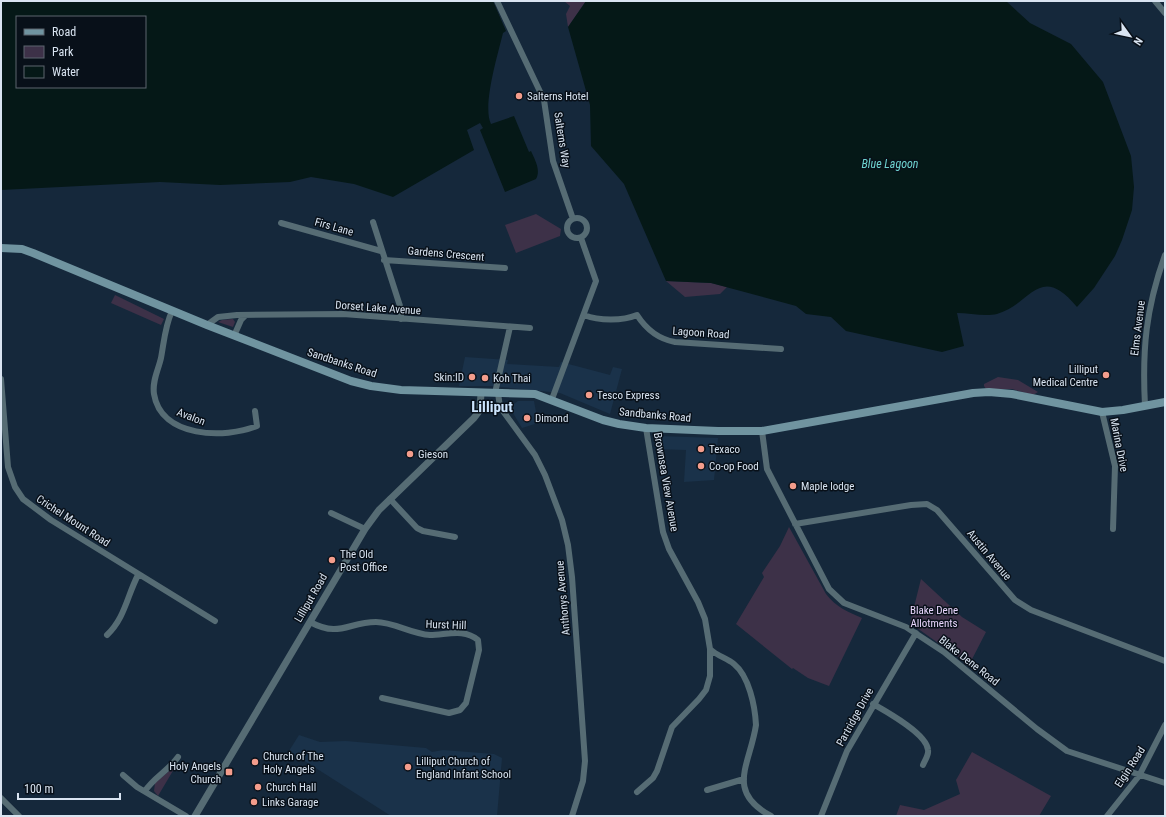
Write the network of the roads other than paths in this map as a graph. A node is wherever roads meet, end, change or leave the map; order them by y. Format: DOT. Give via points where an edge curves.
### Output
graph roads {
  1 [pos="497,1"];
  2 [pos="1155,1"];
  3 [pos="1165,13"];
  4 [pos="574,219"];
  5 [pos="373,222"];
  6 [pos="281,223"];
  7 [pos="581,238"];
  8 [pos="1,248"];
  9 [pos="381,251"];
  10 [pos="1165,255"];
  11 [pos="384,260"];
  12 [pos="505,268"];
  13 [pos="172,311"];
  14 [pos="584,315"];
  15 [pos="245,316"];
  16 [pos="401,319"];
  17 [pos="207,325"];
  18 [pos="510,327"];
  19 [pos="530,328"];
  20 [pos="234,336"];
  21 [pos="781,349"];
  22 [pos="1,379"];
  23 [pos="482,393"];
  24 [pos="496,393"];
  25 [pos="552,399"];
  26 [pos="1165,402"];
  27 [pos="1145,406"];
  28 [pos="255,411"];
  29 [pos="1102,412"];
  30 [pos="646,428"];
  31 [pos="762,431"];
  32 [pos="4,459"];
  33 [pos="390,499"];
  34 [pos="331,513"];
  35 [pos="795,524"];
  36 [pos="364,529"];
  37 [pos="1113,530"];
  38 [pos="455,537"];
  39 [pos="138,574"];
  40 [pos="215,621"];
  41 [pos="310,622"];
  42 [pos="916,633"];
  43 [pos="107,635"];
  44 [pos="710,649"];
  45 [pos="1165,661"];
  46 [pos="382,698"];
  47 [pos="873,704"];
  48 [pos="1165,725"];
  49 [pos="178,757"];
  50 [pos="923,765"];
  51 [pos="123,775"];
  52 [pos="1138,776"];
  53 [pos="744,779"];
  54 [pos="1165,783"];
  55 [pos="708,790"];
  56 [pos="145,791"];
  57 [pos="637,792"];
  58 [pos="1,798"];
  59 [pos="19,816"];
  60 [pos="186,816"];
  61 [pos="195,816"];
  62 [pos="572,816"];
  63 [pos="771,816"];
  64 [pos="821,816"];
  65 [pos="1107,816"];
  1 -- 4 [label="street, Salterns Way" via="544,100 553,161"];
  2 -- 3 [label="street"];
  4 -- 7 [label="street, Salterns Way" via="581,219 586,223 586,232"];
  4 -- 7 [label="street" via="568,224 568,232 572,237"];
  5 -- 9 [label="street"];
  6 -- 9 [label="street, Firs Lane"];
  7 -- 14 [label="street, Salterns Way" via="596,281"];
  8 -- 13 [label="main road, Sandbanks Road" via="12,247 33,253"];
  9 -- 11 [label="street"];
  10 -- 27 [label="street, Elms Avenue" via="1154,285 1148,314 1143,375"];
  11 -- 12 [label="street, Gardens Crescent"];
  11 -- 16 [label="street" via="400,306"];
  13 -- 17 [label="main road, Sandbanks Road"];
  13 -- 28 [label="street, Avalon" via="153,387 160,411 169,420 181,426 201,433 216,434 257,426"];
  14 -- 21 [label="street, Lagoon Road" via="626,319 637,314 642,323 657,336 670,341"];
  14 -- 25 [label="street, Salterns Way"];
  15 -- 16 [label="street, Dorset Lake Avenue" via="343,314"];
  15 -- 17 [label="street, Dorset Lake Avenue" via="218,317"];
  15 -- 20 [label="street"];
  16 -- 18 [label="street, Dorset Lake Avenue"];
  17 -- 20 [label="main road, Sandbanks Road"];
  18 -- 19 [label="street, Dorset Lake Avenue"];
  18 -- 24 [label="street"];
  20 -- 23 [label="main road, Sandbanks Road" via="371,386 401,390"];
  22 -- 32 [label="street, Crichel Mount Road"];
  23 -- 24 [label="main road, Sandbanks Road"];
  23 -- 33 [label="street, Lilliput Road" via="480,410 474,418"];
  24 -- 25 [label="main road, Sandbanks Road" via="529,393"];
  24 -- 62 [label="street, Anthonys Avenue" via="500,407 535,455 545,475 556,501 568,545 585,761 583,781"];
  25 -- 30 [label="main road, Sandbanks Road" via="603,420"];
  26 -- 27 [label="main road, Sandbanks Road"];
  27 -- 29 [label="main road, Sandbanks Road"];
  29 -- 31 [label="main road, Sandbanks Road" via="990,392"];
  29 -- 37 [label="street, Marina Drive" via="1115,466"];
  30 -- 31 [label="main road, Sandbanks Road"];
  30 -- 44 [label="street, Brownsea View Avenue" via="663,532 669,549 701,607 707,625"];
  31 -- 35 [label="street, Blake Dene Road" via="767,469"];
  32 -- 39 [label="street, Crichel Mount Road" via="15,487 29,505"];
  33 -- 36 [label="street, Lilliput Road"];
  33 -- 38 [label="street" via="417,528"];
  34 -- 36 [label="street"];
  35 -- 42 [label="street, Blake Dene Road" via="833,594 844,603"];
  35 -- 45 [label="street, Austin Avenue" via="911,505 931,505 1015,600 1031,610"];
  36 -- 41 [label="street, Lilliput Road"];
  39 -- 40 [label="street, Crichel Mount Road"];
  39 -- 43 [label="street" via="123,614"];
  41 -- 46 [label="street, Hurst Hill" via="332,630 377,622 422,634 463,633 478,640 466,703 460,710 449,713"];
  41 -- 61 [label="street, Lilliput Road"];
  42 -- 47 [label="street, Partridge Drive"];
  42 -- 52 [label="street, Blake Dene Road" via="944,652 1067,751"];
  44 -- 53 [label="street" via="735,664 740,670 755,715 753,740"];
  44 -- 57 [label="street, Brownsea View Avenue" via="710,676 706,690 672,727 657,771"];
  47 -- 50 [label="street" via="902,720 926,744 928,754"];
  47 -- 64 [label="street, Partridge Drive" via="847,751"];
  48 -- 52 [label="street, Elgin Road"];
  49 -- 56 [label="street" via="174,764"];
  51 -- 56 [label="street"];
  52 -- 54 [label="street, Blake Dene Road"];
  52 -- 65 [label="street, Elgin Road"];
  53 -- 55 [label="street"];
  53 -- 63 [label="street" via="746,795 750,801"];
  56 -- 60 [label="street"];
  58 -- 59 [label="street"];
}
